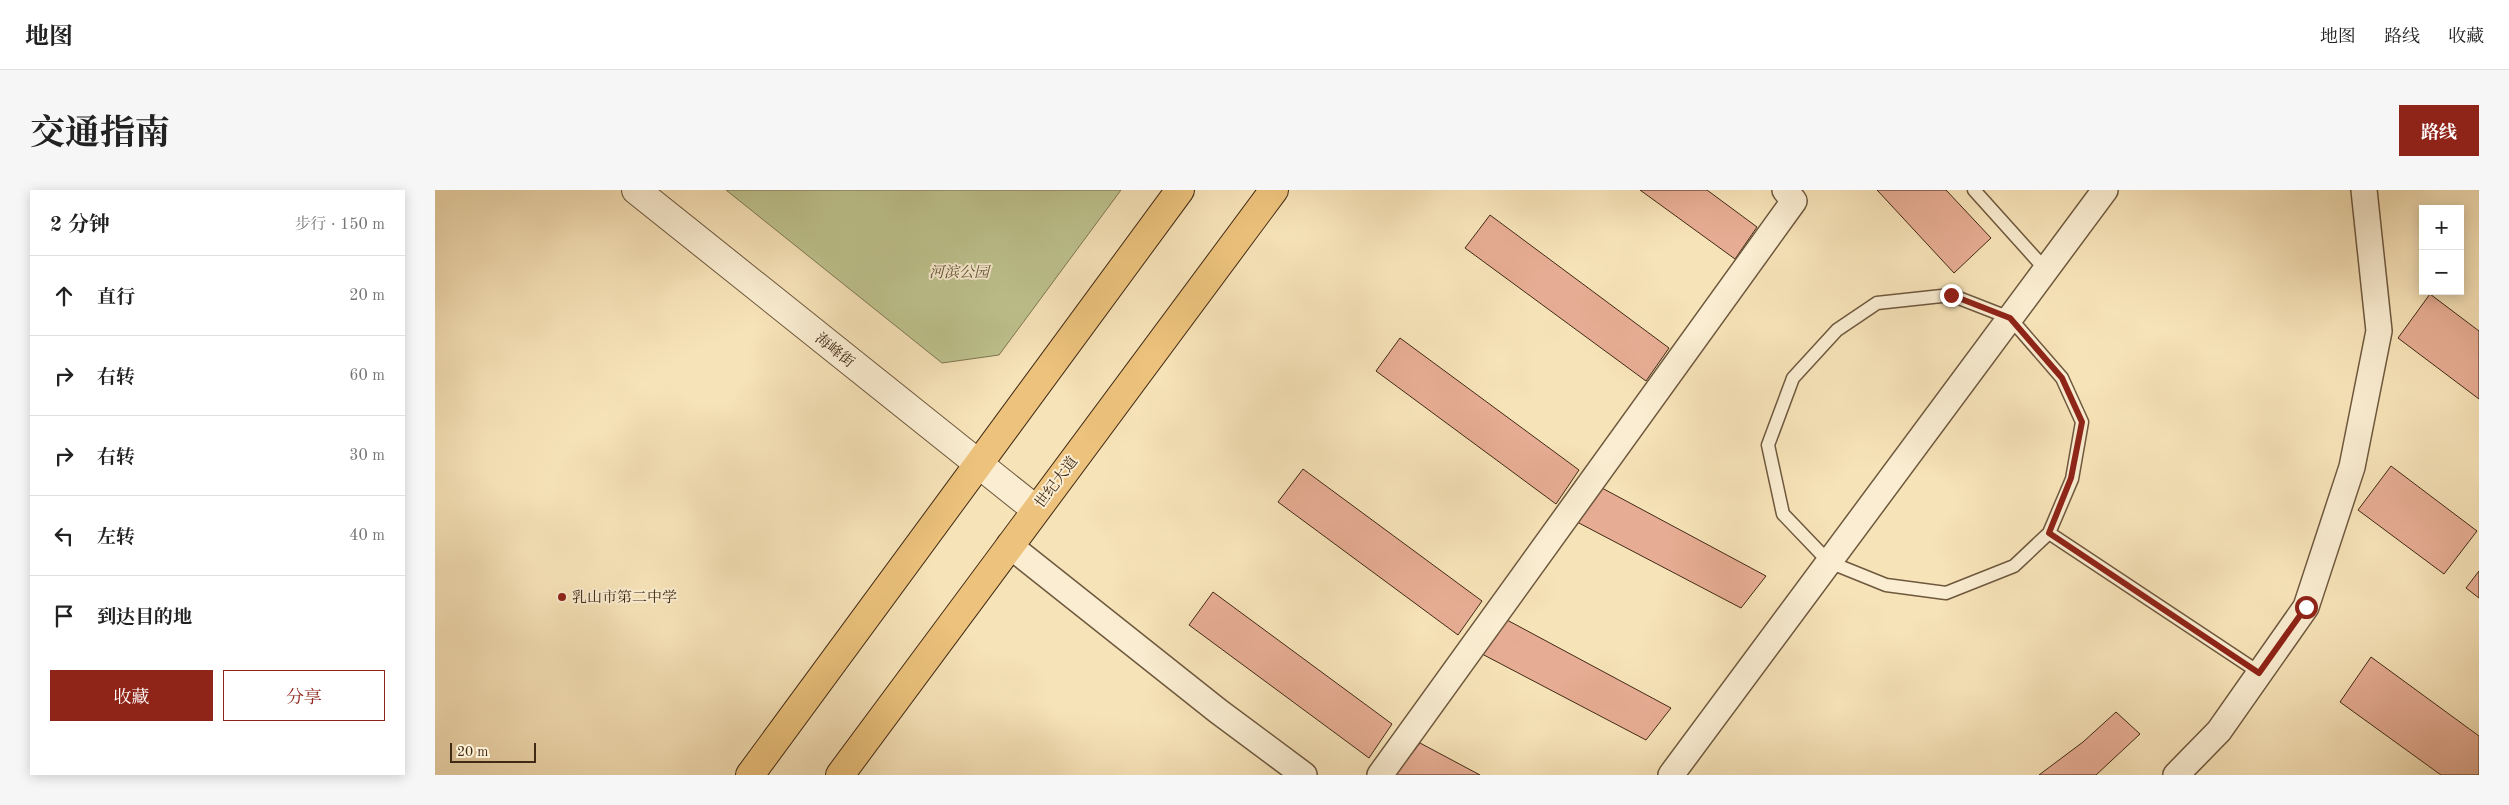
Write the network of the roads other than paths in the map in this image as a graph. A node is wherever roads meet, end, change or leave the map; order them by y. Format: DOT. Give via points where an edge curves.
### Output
graph roads {
  1 [pos="636,190"];
  2 [pos="1180,190"];
  3 [pos="1274,190"];
  4 [pos="1785,190"];
  5 [pos="1974,190"];
  6 [pos="2105,190"];
  7 [pos="2364,190"];
  8 [pos="2046,270"];
  9 [pos="2010,318"];
  10 [pos="979,464"];
  11 [pos="1035,509"];
  12 [pos="2049,533"];
  13 [pos="1009,545"];
  14 [pos="1829,562"];
  15 [pos="2259,673"];
  16 [pos="751,775"];
  17 [pos="840,775"];
  18 [pos="1304,775"];
  19 [pos="1380,775"];
  20 [pos="1671,775"];
  21 [pos="2176,775"];
  1 -- 10 [label="street, 海峰街"];
  2 -- 10 [label="main road"];
  3 -- 11 [label="main road, 世纪大道"];
  4 -- 19 [label="street" via="1794,202"];
  5 -- 8 [label="lane"];
  6 -- 8 [label="street"];
  7 -- 15 [label="street" via="2379,331 2352,467 2306,607"];
  8 -- 9 [label="street"];
  9 -- 12 [label="lane" via="2062,378 2082,422 2071,478"];
  9 -- 14 [label="street"];
  9 -- 14 [label="lane" via="1951,295 1877,302 1837,330 1793,378 1768,446 1783,514"];
  10 -- 11 [label="street, 海峰街"];
  10 -- 16 [label="main road"];
  11 -- 13 [label="main road, 世纪大道"];
  12 -- 14 [label="lane" via="2014,566 1946,593 1886,586"];
  12 -- 15 [label="lane"];
  13 -- 17 [label="main road, 世纪大道"];
  13 -- 18 [label="street"];
  14 -- 20 [label="street"];
  15 -- 21 [label="street" via="2219,731"];
}
